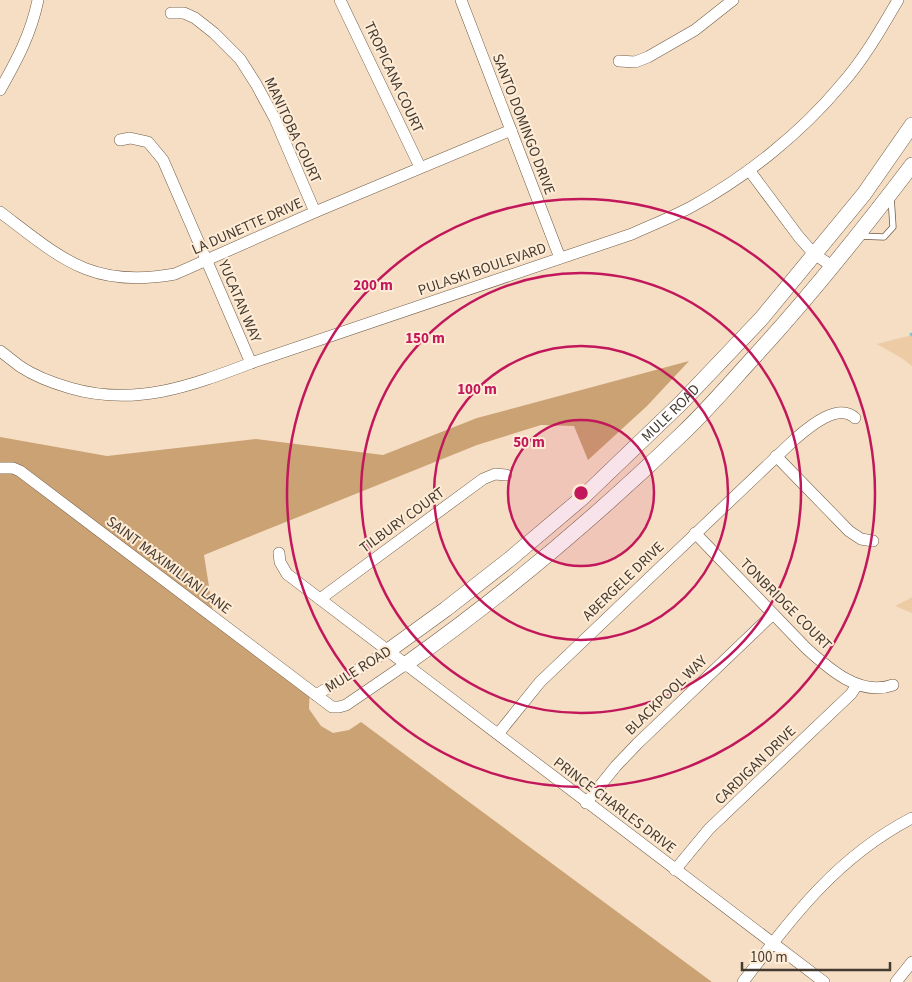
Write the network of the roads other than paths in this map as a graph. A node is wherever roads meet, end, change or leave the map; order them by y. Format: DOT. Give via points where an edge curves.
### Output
graph roads {
  1 [pos="38,0"];
  2 [pos="340,0"];
  3 [pos="461,0"];
  4 [pos="733,0"];
  5 [pos="898,0"];
  6 [pos="171,13"];
  7 [pos="620,61"];
  8 [pos="0,90"];
  9 [pos="912,125"];
  10 [pos="511,130"];
  11 [pos="120,140"];
  12 [pos="912,165"];
  13 [pos="420,167"];
  14 [pos="749,170"];
  15 [pos="891,193"];
  16 [pos="0,212"];
  17 [pos="315,212"];
  18 [pos="857,236"];
  19 [pos="814,254"];
  20 [pos="560,258"];
  21 [pos="206,260"];
  22 [pos="832,266"];
  23 [pos="0,351"];
  24 [pos="251,363"];
  25 [pos="856,418"];
  26 [pos="776,456"];
  27 [pos="0,468"];
  28 [pos="506,475"];
  29 [pos="695,533"];
  30 [pos="873,541"];
  31 [pos="279,554"];
  32 [pos="320,599"];
  33 [pos="772,614"];
  34 [pos="388,651"];
  35 [pos="406,664"];
  36 [pos="857,685"];
  37 [pos="893,685"];
  38 [pos="316,694"];
  39 [pos="498,734"];
  40 [pos="586,802"];
  41 [pos="912,818"];
  42 [pos="675,870"];
  43 [pos="772,943"];
  44 [pos="912,962"];
  45 [pos="742,982"];
  46 [pos="824,982"];
  47 [pos="896,982"];
  1 -- 8 [label="street" via="26,44"];
  2 -- 13 [label="street, TROPICANA COURT"];
  3 -- 10 [label="street, SANTO DOMINGO DRIVE"];
  4 -- 7 [label="street" via="695,30 648,57 635,62"];
  5 -- 14 [label="street, PULASKI BOULEVARD" via="868,51 843,84 814,116"];
  6 -- 17 [label="street, MANITOBA COURT" via="184,12 195,18 240,59 275,119"];
  9 -- 19 [label="main road, MULE ROAD" via="864,194"];
  10 -- 13 [label="street, LA DUNETTE DRIVE"];
  10 -- 20 [label="street, SANTO DOMINGO DRIVE"];
  11 -- 21 [label="street, YUCATAN WAY" via="148,142 163,160"];
  12 -- 15 [label="main road, MULE ROAD"];
  13 -- 17 [label="street, LA DUNETTE DRIVE"];
  14 -- 19 [label="street"];
  14 -- 20 [label="street, PULASKI BOULEVARD" via="691,207 632,234"];
  15 -- 18 [label="main road, MULE ROAD"];
  15 -- 18 [label="lane" via="893,227 884,237"];
  16 -- 21 [label="street, LA DUNETTE DRIVE" via="54,253 106,276 152,278 175,274"];
  17 -- 21 [label="street, LA DUNETTE DRIVE"];
  18 -- 22 [label="main road, MULE ROAD"];
  19 -- 22 [label="street"];
  19 -- 34 [label="main road, MULE ROAD" via="710,374 589,492 510,559"];
  20 -- 24 [label="street, PULASKI BOULEVARD"];
  21 -- 24 [label="street, YUCATAN WAY"];
  22 -- 35 [label="main road, MULE ROAD" via="708,408 620,492 521,578"];
  23 -- 24 [label="street, PULASKI BOULEVARD" via="21,367 57,384 100,394 127,396 203,382"];
  25 -- 26 [label="street, ABERGELE DRIVE" via="840,412 823,418"];
  26 -- 29 [label="street, ABERGELE DRIVE"];
  26 -- 30 [label="street" via="849,531 861,539"];
  27 -- 38 [label="street, SAINT MAXIMILIAN LANE" via="20,471"];
  28 -- 32 [label="street, TILBURY COURT" via="483,478"];
  29 -- 33 [label="street, TONBRIDGE COURT"];
  29 -- 39 [label="street, ABERGELE DRIVE" via="540,682"];
  31 -- 32 [label="street, PRINCE CHARLES DRIVE" via="287,574"];
  32 -- 34 [label="street, PRINCE CHARLES DRIVE"];
  33 -- 36 [label="street, TONBRIDGE COURT" via="814,656"];
  33 -- 40 [label="street, BLACKPOOL WAY" via="637,744"];
  34 -- 35 [label="street, PRINCE CHARLES DRIVE"];
  34 -- 38 [label="street, MULE ROAD"];
  35 -- 38 [label="street, MULE ROAD" via="342,706 332,707"];
  35 -- 39 [label="street, PRINCE CHARLES DRIVE"];
  36 -- 37 [label="street, TONBRIDGE COURT" via="879,689"];
  36 -- 42 [label="street, CARDIGAN DRIVE" via="710,829"];
  39 -- 40 [label="street, PRINCE CHARLES DRIVE"];
  40 -- 42 [label="street, PRINCE CHARLES DRIVE"];
  41 -- 43 [label="street" via="884,833 845,862 816,890"];
  42 -- 43 [label="street, PRINCE CHARLES DRIVE"];
  43 -- 45 [label="street"];
  43 -- 46 [label="street, PRINCE CHARLES DRIVE"];
  44 -- 47 [label="street"];
}
